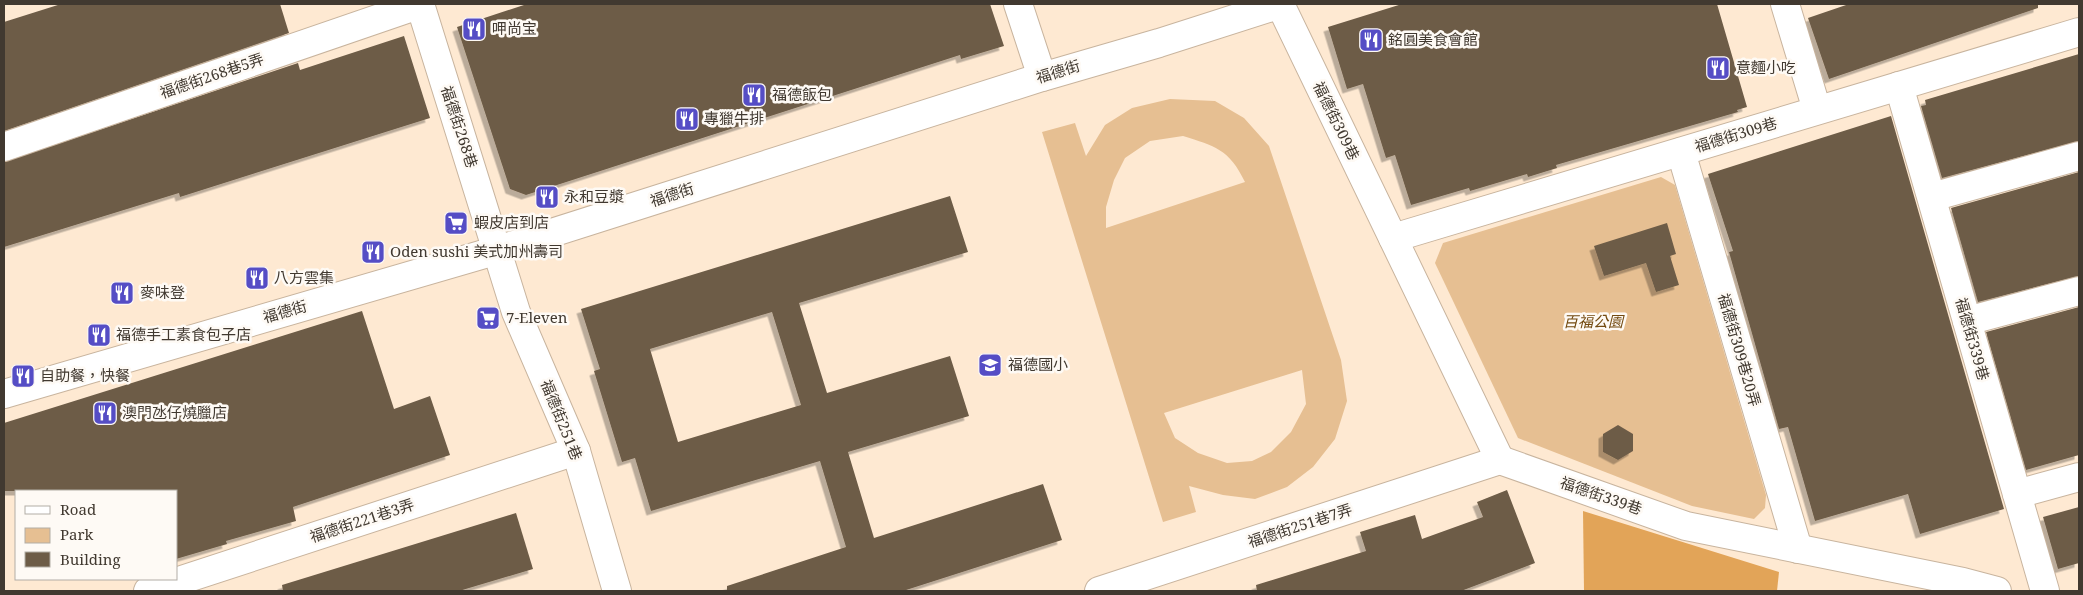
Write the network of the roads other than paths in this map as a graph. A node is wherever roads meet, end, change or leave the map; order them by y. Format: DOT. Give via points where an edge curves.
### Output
graph roads {
  1 [pos="420,4"];
  2 [pos="1018,4"];
  3 [pos="1280,4"];
  4 [pos="1785,4"];
  5 [pos="2079,32"];
  6 [pos="1042,77"];
  7 [pos="1899,86"];
  8 [pos="1817,110"];
  9 [pos="4,147"];
  10 [pos="1681,152"];
  11 [pos="2079,156"];
  12 [pos="1932,197"];
  13 [pos="1393,238"];
  14 [pos="498,250"];
  15 [pos="2079,291"];
  16 [pos="1967,321"];
  17 [pos="4,394"];
  18 [pos="576,451"];
  19 [pos="1500,460"];
  20 [pos="2079,477"];
  21 [pos="2017,494"];
  22 [pos="1798,548"];
  23 [pos="148,591"];
  24 [pos="617,591"];
  25 [pos="1099,591"];
  26 [pos="1997,591"];
  27 [pos="2045,591"];
  1 -- 9 [label="street, 福德街268巷5弄"];
  1 -- 14 [label="street, 福德街268巷"];
  2 -- 6 [label="street"];
  3 -- 6 [label="street, 福德街"];
  3 -- 13 [label="street, 福德街309巷"];
  4 -- 8 [label="street"];
  5 -- 7 [label="street, 福德街309巷"];
  6 -- 14 [label="street, 福德街"];
  7 -- 8 [label="street, 福德街309巷"];
  7 -- 12 [label="street, 福德街339巷"];
  8 -- 10 [label="street, 福德街309巷"];
  10 -- 13 [label="street, 福德街309巷"];
  10 -- 22 [label="street, 福德街309巷20弄"];
  11 -- 12 [label="street"];
  12 -- 16 [label="street, 福德街339巷"];
  13 -- 19 [label="street, 福德街309巷"];
  14 -- 17 [label="street, 福德街"];
  14 -- 18 [label="street, 福德街251巷" via="516,312"];
  15 -- 16 [label="street"];
  16 -- 21 [label="street, 福德街339巷"];
  18 -- 23 [label="street, 福德街221巷3弄"];
  18 -- 24 [label="street, 福德街251巷"];
  19 -- 22 [label="street, 福德街339巷" via="1686,526"];
  19 -- 25 [label="street, 福德街251巷7弄"];
  20 -- 21 [label="street"];
  21 -- 27 [label="street, 福德街339巷"];
  22 -- 26 [label="street, 福德街339巷"];
}
